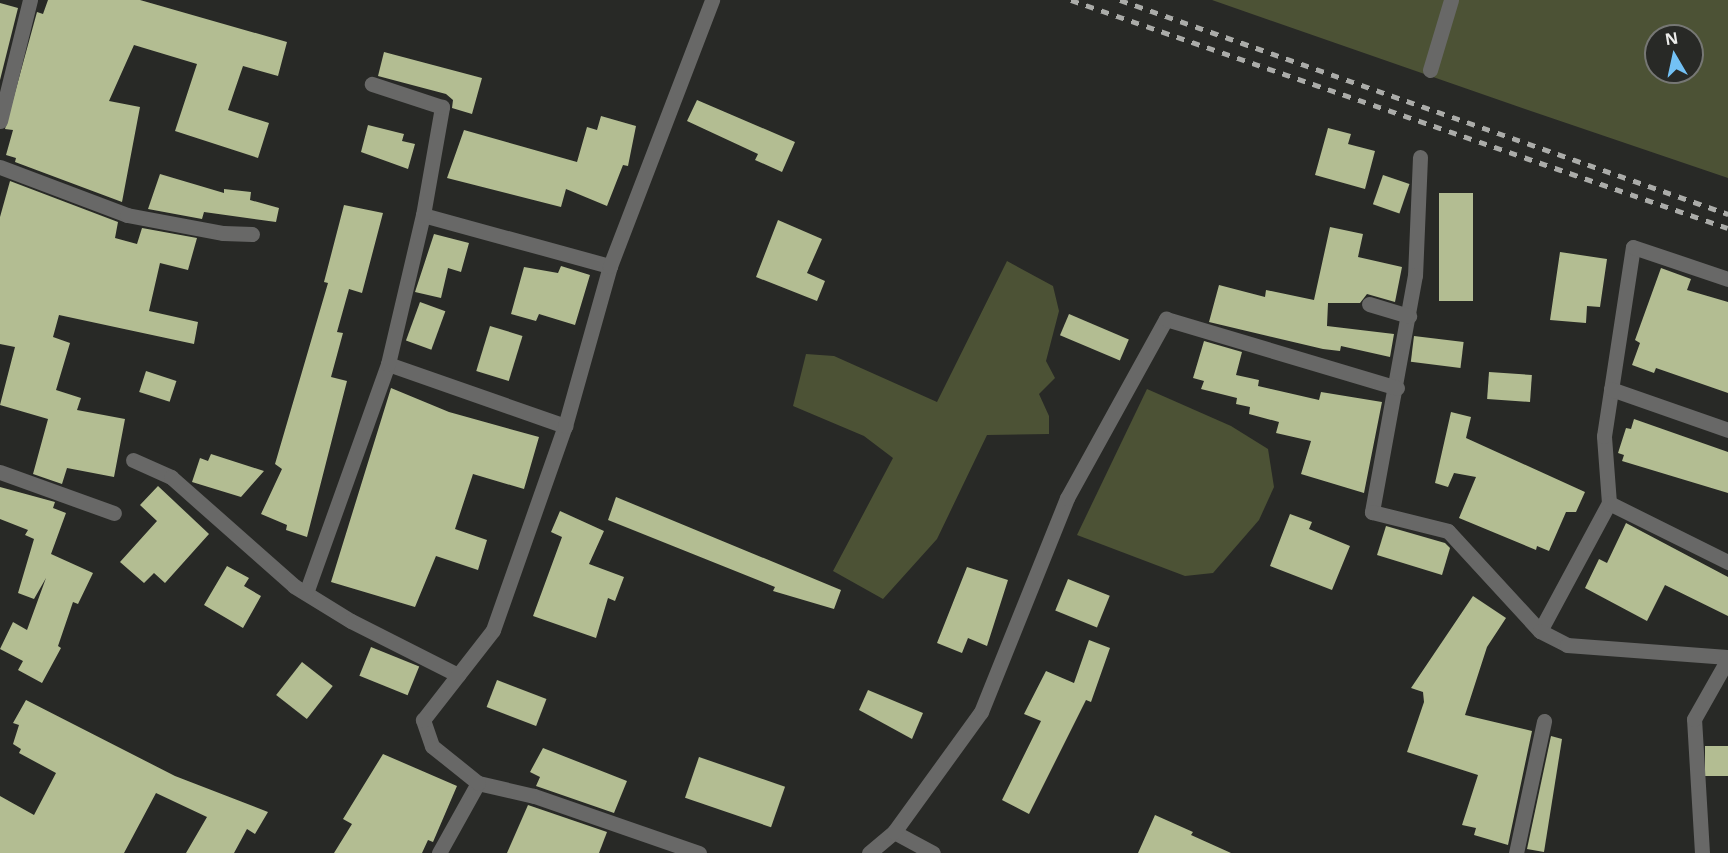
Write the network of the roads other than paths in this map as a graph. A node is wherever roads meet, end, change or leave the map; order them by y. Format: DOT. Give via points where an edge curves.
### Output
graph roads {
  1 [pos="712,0"];
  2 [pos="1450,0"];
  3 [pos="27,1"];
  4 [pos="1430,70"];
  5 [pos="372,84"];
  6 [pos="0,121"];
  7 [pos="1420,157"];
  8 [pos="0,167"];
  9 [pos="423,215"];
  10 [pos="252,234"];
  11 [pos="610,266"];
  12 [pos="1728,279"];
  13 [pos="1369,304"];
  14 [pos="1409,316"];
  15 [pos="388,364"];
  16 [pos="1397,388"];
  17 [pos="1611,389"];
  18 [pos="565,426"];
  19 [pos="1728,430"];
  20 [pos="133,460"];
  21 [pos="0,472"];
  22 [pos="1609,503"];
  23 [pos="114,513"];
  24 [pos="1728,562"];
  25 [pos="306,593"];
  26 [pos="1540,631"];
  27 [pos="1728,658"];
  28 [pos="458,675"];
  29 [pos="1544,721"];
  30 [pos="478,783"];
  31 [pos="894,832"];
  32 [pos="439,853"];
  33 [pos="699,853"];
  34 [pos="869,853"];
  35 [pos="933,853"];
  36 [pos="1516,853"];
  37 [pos="1702,853"];
  1 -- 11 [label="street"];
  2 -- 4 [label="street"];
  3 -- 6 [label="street"];
  5 -- 9 [label="street" via="442,107"];
  7 -- 14 [label="street"];
  8 -- 10 [label="street" via="128,215 223,233"];
  9 -- 11 [label="street"];
  9 -- 15 [label="street"];
  11 -- 18 [label="street"];
  12 -- 17 [label="street" via="1633,247"];
  13 -- 14 [label="street"];
  14 -- 16 [label="street"];
  15 -- 18 [label="street"];
  15 -- 25 [label="street"];
  16 -- 26 [label="street" via="1372,512 1448,531"];
  16 -- 31 [label="street" via="1166,319 1067,498 981,712"];
  17 -- 19 [label="street"];
  17 -- 22 [label="street" via="1604,436"];
  18 -- 28 [label="street" via="493,630"];
  20 -- 25 [label="street" via="171,477"];
  21 -- 23 [label="street"];
  22 -- 24 [label="street"];
  22 -- 26 [label="street"];
  25 -- 28 [label="street"];
  26 -- 27 [label="street" via="1567,645"];
  27 -- 37 [label="street" via="1694,718"];
  28 -- 30 [label="street" via="423,720 432,746"];
  29 -- 36 [label="street"];
  30 -- 32 [label="street"];
  30 -- 33 [label="street" via="534,796"];
  31 -- 34 [label="street"];
  31 -- 35 [label="street"];
}
